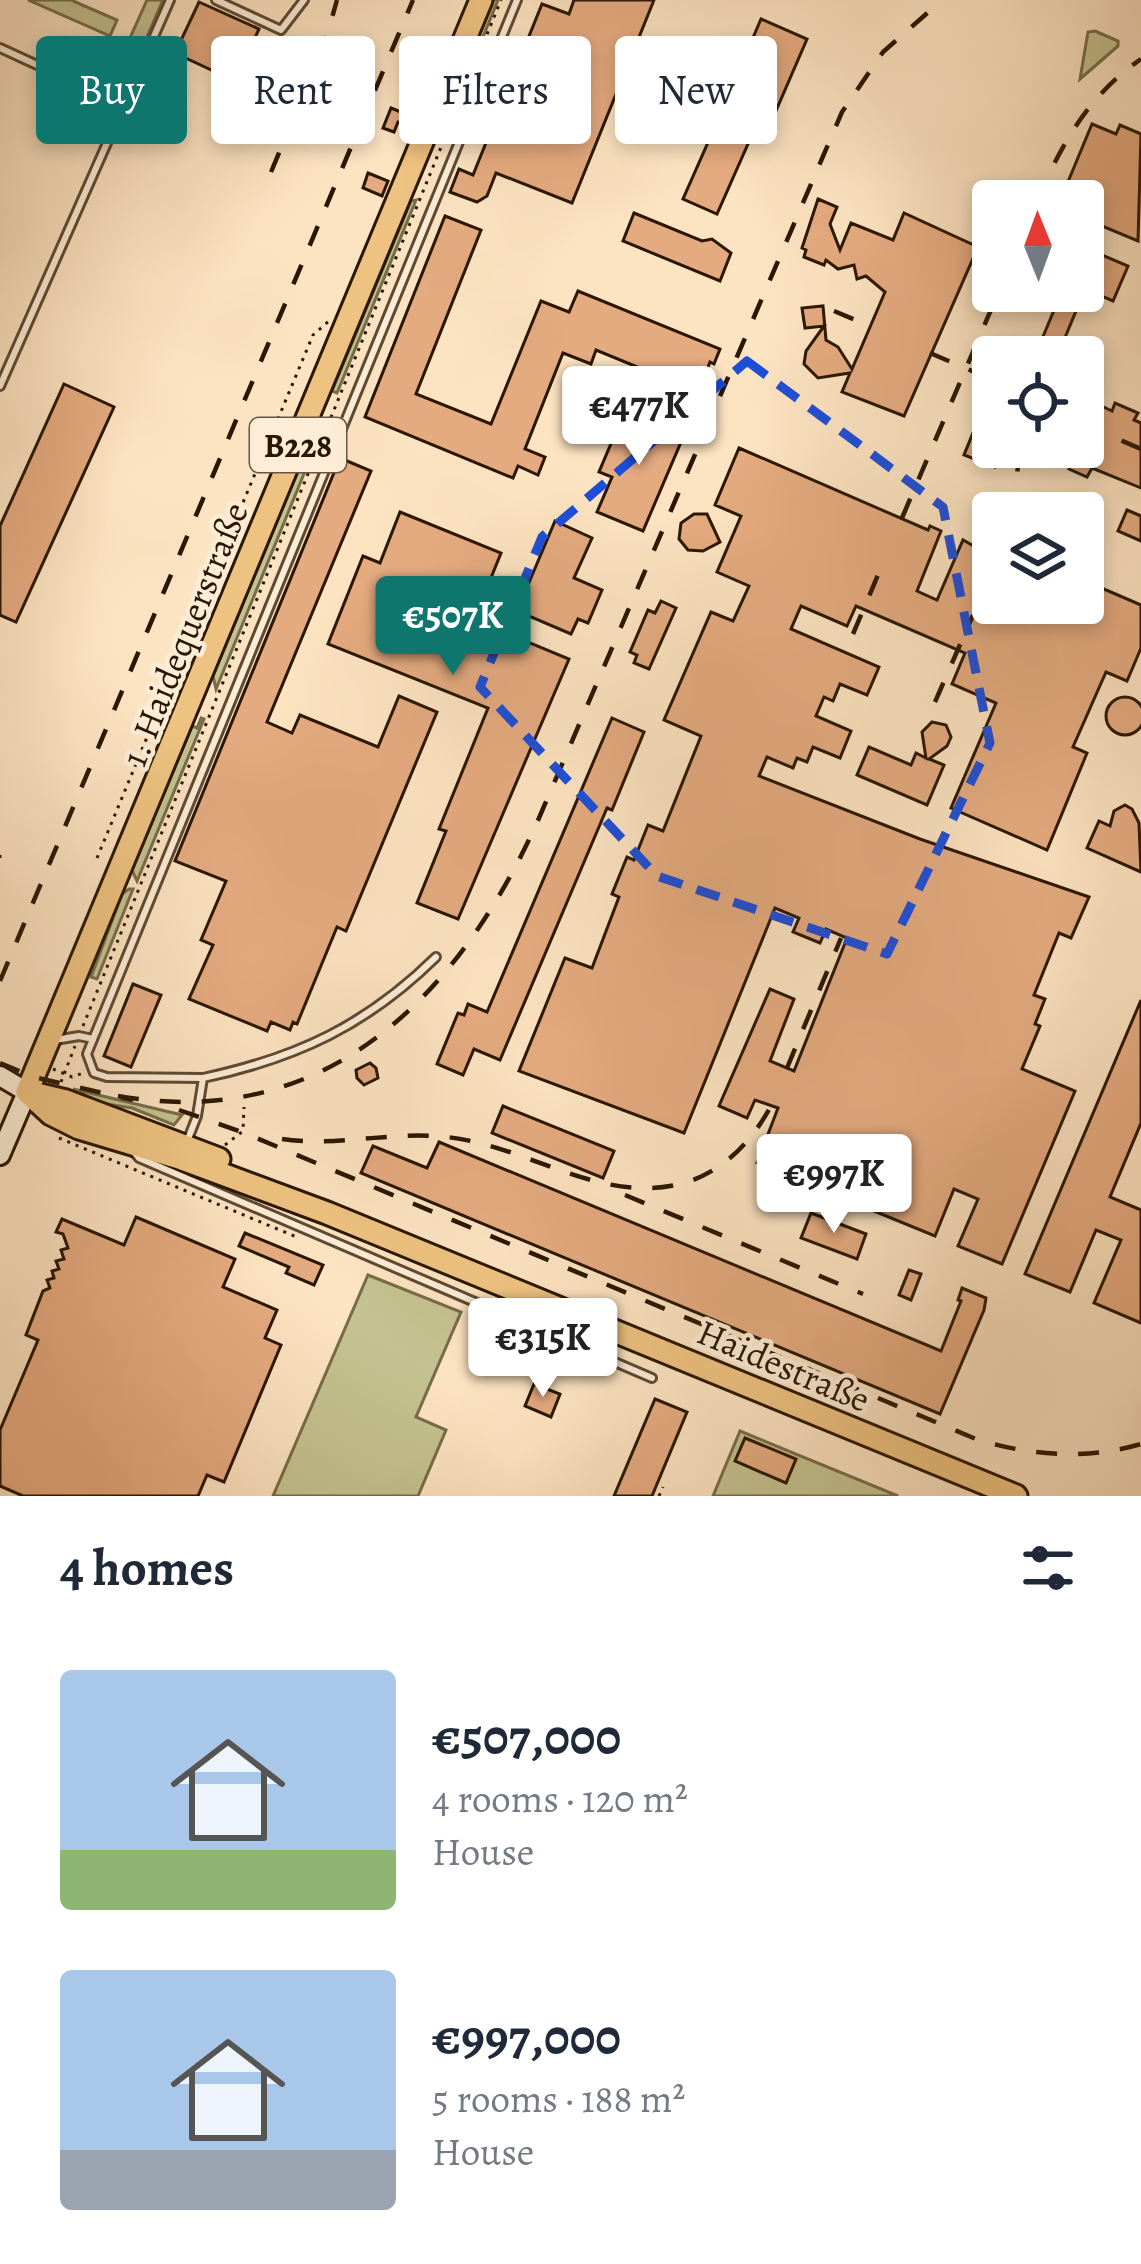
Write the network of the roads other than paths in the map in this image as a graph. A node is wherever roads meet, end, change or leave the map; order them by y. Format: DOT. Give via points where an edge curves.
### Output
graph roads {
  1 [pos="170,0"];
  2 [pos="216,0"];
  3 [pos="304,0"];
  4 [pos="481,0"];
  5 [pos="517,0"];
  6 [pos="154,36"];
  7 [pos="0,48"];
  8 [pos="36,64"];
  9 [pos="106,144"];
  10 [pos="0,386"];
  11 [pos="436,957"];
  12 [pos="93,1039"];
  13 [pos="51,1041"];
  14 [pos="0,1076"];
  15 [pos="203,1078"];
  16 [pos="27,1092"];
  17 [pos="128,1145"];
  18 [pos="182,1151"];
  19 [pos="0,1155"];
  20 [pos="652,1378"];
  21 [pos="1016,1496"];
  1 -- 6 [label="lane"];
  2 -- 3 [label="lane" via="281,30"];
  4 -- 13 [label="main road, 1. Haidequerstraße / B228"];
  5 -- 12 [label="lane"];
  7 -- 8 [label="lane"];
  9 -- 10 [label="lane"];
  11 -- 15 [label="lane" via="344,1030"];
  12 -- 13 [label="lane"];
  12 -- 15 [label="lane" via="92,1069 107,1076"];
  13 -- 16 [label="main road, 1. Haidequerstraße / B228"];
  14 -- 16 [label="main road, Haidestraße"];
  15 -- 18 [label="lane"];
  16 -- 17 [label="main road, Haidestraße" via="51,1114"];
  16 -- 18 [label="main road, Haidestraße" via="66,1100"];
  16 -- 19 [label="main road"];
  17 -- 18 [label="main road, Haidestraße"];
  17 -- 20 [label="lane" via="139,1158 316,1241"];
  18 -- 21 [label="main road, Haidestraße"];
}
